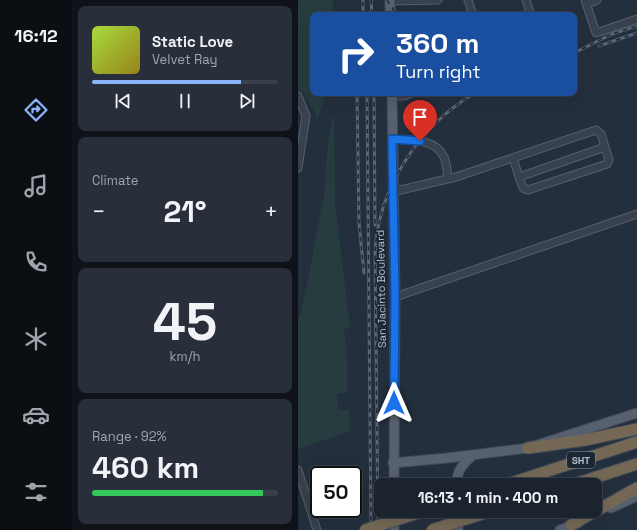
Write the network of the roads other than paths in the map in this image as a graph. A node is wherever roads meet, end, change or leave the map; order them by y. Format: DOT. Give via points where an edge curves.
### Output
graph roads {
  1 [pos="437,0"];
  2 [pos="468,0"];
  3 [pos="526,0"];
  4 [pos="597,0"];
  5 [pos="390,1"];
  6 [pos="586,2"];
  7 [pos="390,12"];
  8 [pos="472,12"];
  9 [pos="530,12"];
  10 [pos="637,19"];
  11 [pos="298,96"];
  12 [pos="392,96"];
  13 [pos="392,139"];
  14 [pos="605,147"];
  15 [pos="513,158"];
  16 [pos="298,168"];
  17 [pos="519,177"];
  18 [pos="448,179"];
  19 [pos="392,192"];
  20 [pos="637,214"];
  21 [pos="395,297"];
  22 [pos="637,413"];
  23 [pos="637,429"];
  24 [pos="637,442"];
  25 [pos="528,448"];
  26 [pos="473,455"];
  27 [pos="393,463"];
  28 [pos="637,464"];
  29 [pos="298,470"];
  30 [pos="394,478"];
  31 [pos="458,478"];
  32 [pos="526,478"];
  33 [pos="594,478"];
  34 [pos="637,488"];
  35 [pos="637,496"];
  36 [pos="394,518"];
  37 [pos="402,518"];
  38 [pos="458,518"];
  39 [pos="469,518"];
  40 [pos="571,525"];
  41 [pos="317,530"];
  42 [pos="365,530"];
  43 [pos="394,530"];
  44 [pos="432,530"];
  45 [pos="458,530"];
  46 [pos="560,530"];
  1 -- 5 [label="street"];
  2 -- 8 [label="street"];
  3 -- 9 [label="street"];
  4 -- 6 [label="street"];
  5 -- 7 [label="main road"];
  6 -- 10 [label="street" via="596,33"];
  11 -- 16 [label="street" via="306,116"];
  12 -- 13 [label="main road, San Jacinto Boulevard"];
  13 -- 18 [label="street" via="432,144 439,149 444,158"];
  13 -- 19 [label="main road, San Jacinto Boulevard"];
  14 -- 15 [label="street" via="601,134 596,130"];
  14 -- 17 [label="street"];
  14 -- 17 [label="street" via="609,160 607,164 528,190 523,188"];
  15 -- 17 [label="street"];
  15 -- 18 [label="street"];
  18 -- 19 [label="street"];
  19 -- 21 [label="main road, San Jacinto Boulevard"];
  20 -- 21 [label="street"];
  21 -- 27 [label="main road, San Jacinto Boulevard"];
  22 -- 25 [label="main road"];
  23 -- 25 [label="highway"];
  24 -- 32 [label="highway, SHT"];
  25 -- 26 [label="main road"];
  26 -- 27 [label="main road"];
  26 -- 31 [label="main road" via="459,469"];
  27 -- 30 [label="main road, San Jacinto Boulevard"];
  28 -- 33 [label="highway, SHT"];
  29 -- 41 [label="street"];
  34 -- 40 [label="highway"];
  35 -- 40 [label="main road"];
  36 -- 43 [label="main road"];
  37 -- 42 [label="highway, bridge"];
  38 -- 45 [label="main road"];
  39 -- 44 [label="highway, bridge"];
  40 -- 46 [label="main road"];
}
